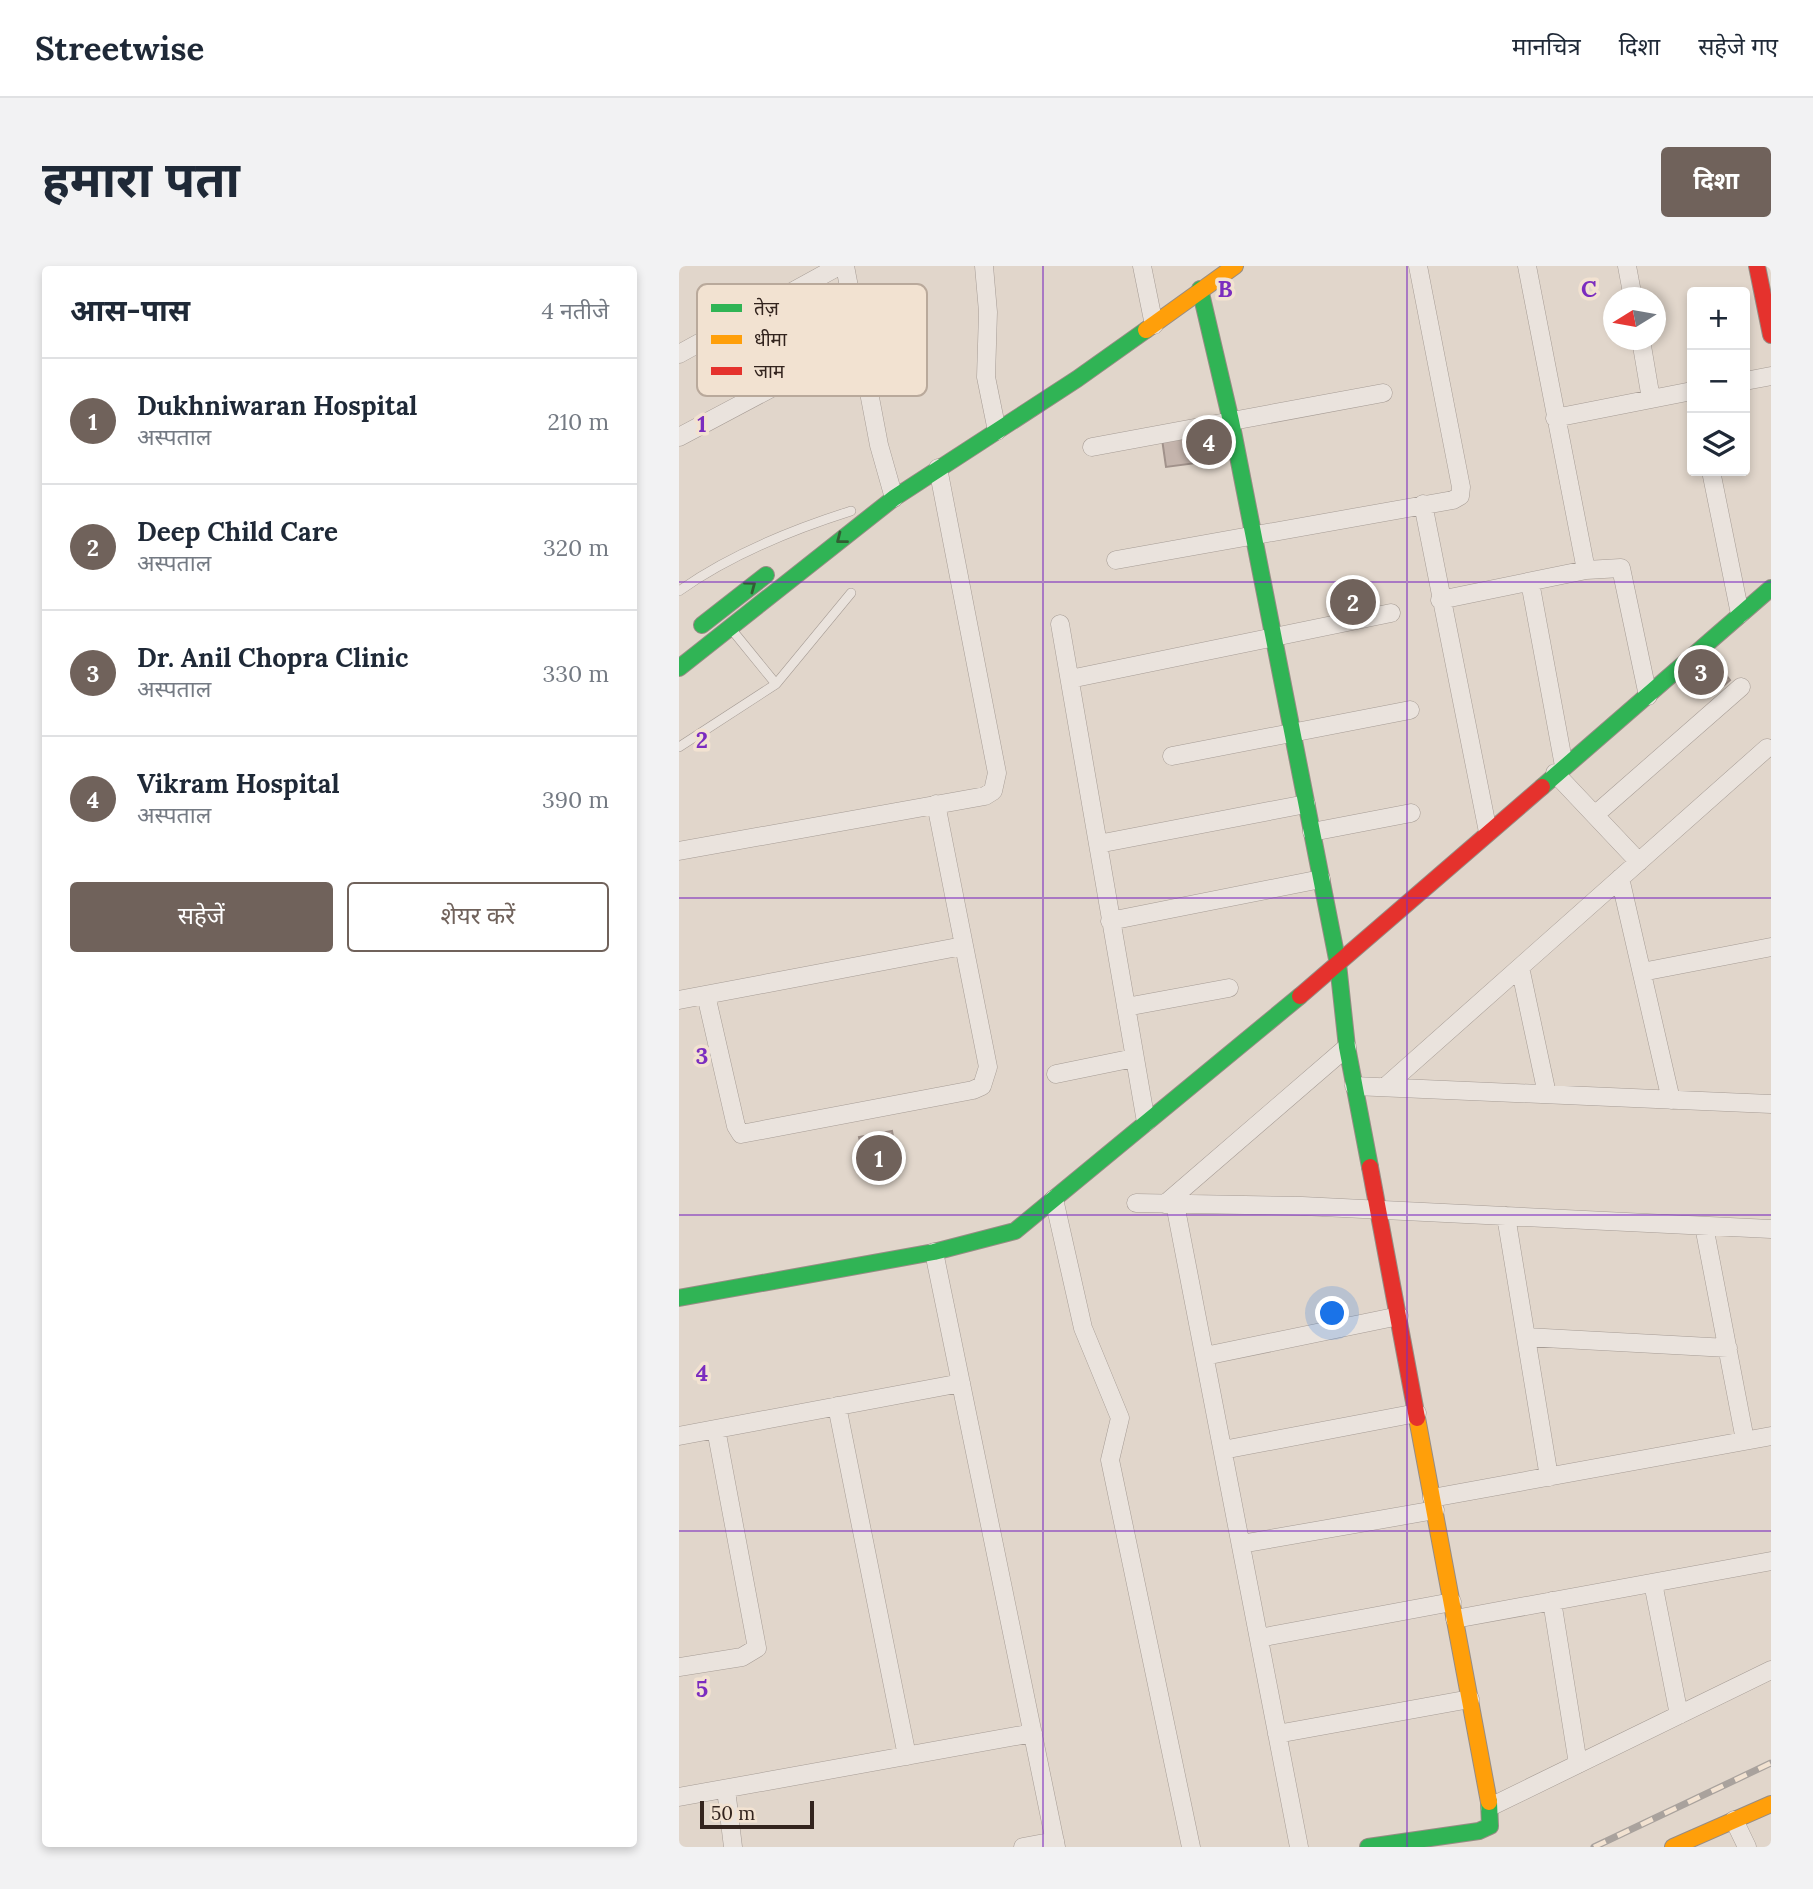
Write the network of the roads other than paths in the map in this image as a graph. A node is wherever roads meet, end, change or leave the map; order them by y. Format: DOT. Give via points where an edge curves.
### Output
graph roads {
  1 [pos="839,266"];
  2 [pos="845,266"];
  3 [pos="984,266"];
  4 [pos="1142,266"];
  5 [pos="1235,266"];
  6 [pos="1418,266"];
  7 [pos="1527,266"];
  8 [pos="1627,266"];
  9 [pos="1757,266"];
  10 [pos="806,284"];
  11 [pos="848,284"];
  12 [pos="1631,287"];
  13 [pos="1200,289"];
  14 [pos="1154,325"];
  15 [pos="1771,333"];
  16 [pos="697,344"];
  17 [pos="1643,350"];
  18 [pos="679,354"];
  19 [pos="1771,376"];
  20 [pos="1750,380"];
  21 [pos="1687,392"];
  22 [pos="1383,393"];
  23 [pos="757,396"];
  24 [pos="869,396"];
  25 [pos="1651,399"];
  26 [pos="1555,418"];
  27 [pos="1231,421"];
  28 [pos="997,431"];
  29 [pos="679,438"];
  30 [pos="1092,447"];
  31 [pos="939,468"];
  32 [pos="1712,476"];
  33 [pos="894,498"];
  34 [pos="1423,504"];
  35 [pos="851,511"];
  36 [pos="1254,535"];
  37 [pos="810,542"];
  38 [pos="1116,560"];
  39 [pos="779,565"];
  40 [pos="1585,570"];
  41 [pos="1530,582"];
  42 [pos="1771,588"];
  43 [pos="679,591"];
  44 [pos="851,593"];
  45 [pos="1440,600"];
  46 [pos="719,612"];
  47 [pos="1391,613"];
  48 [pos="1739,614"];
  49 [pos="1060,624"];
  50 [pos="729,627"];
  51 [pos="689,636"];
  52 [pos="1274,639"];
  53 [pos="679,667"];
  54 [pos="1070,679"];
  55 [pos="776,684"];
  56 [pos="1741,687"];
  57 [pos="1648,696"];
  58 [pos="1410,710"];
  59 [pos="1292,733"];
  60 [pos="679,747"];
  61 [pos="1767,748"];
  62 [pos="1172,756"];
  63 [pos="1560,770"];
  64 [pos="936,804"];
  65 [pos="1306,804"];
  66 [pos="1411,813"];
  67 [pos="1596,814"];
  68 [pos="1312,832"];
  69 [pos="1488,832"];
  70 [pos="1098,844"];
  71 [pos="679,851"];
  72 [pos="1639,862"];
  73 [pos="1620,878"];
  74 [pos="1321,879"];
  75 [pos="1110,921"];
  76 [pos="963,947"];
  77 [pos="1771,947"];
  78 [pos="1338,964"];
  79 [pos="1520,967"];
  80 [pos="1642,972"];
  81 [pos="1229,988"];
  82 [pos="706,995"];
  83 [pos="679,1000"];
  84 [pos="1126,1007"];
  85 [pos="1347,1047"];
  86 [pos="1135,1058"];
  87 [pos="1056,1074"];
  88 [pos="1354,1086"];
  89 [pos="1385,1087"];
  90 [pos="1547,1094"];
  91 [pos="1671,1100"];
  92 [pos="1771,1104"];
  93 [pos="1146,1122"];
  94 [pos="1054,1199"];
  95 [pos="1136,1203"];
  96 [pos="1170,1204"];
  97 [pos="1379,1210"];
  98 [pos="1506,1216"];
  99 [pos="1704,1226"];
  100 [pos="1771,1229"];
  101 [pos="935,1252"];
  102 [pos="679,1298"];
  103 [pos="1399,1317"];
  104 [pos="1526,1337"];
  105 [pos="1728,1348"];
  106 [pos="1205,1356"];
  107 [pos="961,1383"];
  108 [pos="837,1406"];
  109 [pos="1417,1413"];
  110 [pos="716,1429"];
  111 [pos="679,1436"];
  112 [pos="1771,1436"];
  113 [pos="1745,1440"];
  114 [pos="1223,1450"];
  115 [pos="1549,1477"];
  116 [pos="1434,1504"];
  117 [pos="1241,1544"];
  118 [pos="1771,1561"];
  119 [pos="1653,1583"];
  120 [pos="1552,1601"];
  121 [pos="1453,1610"];
  122 [pos="1259,1638"];
  123 [pos="679,1667"];
  124 [pos="1771,1670"];
  125 [pos="1470,1699"];
  126 [pos="1679,1715"];
  127 [pos="1033,1732"];
  128 [pos="1277,1734"];
  129 [pos="907,1756"];
  130 [pos="1578,1764"];
  131 [pos="726,1789"];
  132 [pos="679,1797"];
  133 [pos="1771,1804"];
  134 [pos="1490,1807"];
  135 [pos="1734,1821"];
  136 [pos="1056,1844"];
  137 [pos="733,1847"];
  138 [pos="1023,1847"];
  139 [pos="1191,1847"];
  140 [pos="1299,1847"];
  141 [pos="1368,1847"];
  142 [pos="1672,1847"];
  143 [pos="1747,1847"];
  1 -- 10 [label="street"];
  2 -- 11 [label="street"];
  3 -- 28 [label="street" via="986,377"];
  4 -- 14 [label="street"];
  5 -- 13 [label="street"];
  6 -- 34 [label="street" via="1461,487 1460,496 1453,500"];
  7 -- 26 [label="street"];
  8 -- 12 [label="street"];
  9 -- 15 [label="street"];
  13 -- 14 [label="street"];
  13 -- 27 [label="street"];
  14 -- 28 [label="street"];
  16 -- 18 [label="street"];
  17 -- 25 [label="street"];
  19 -- 20 [label="street"];
  21 -- 25 [label="street"];
  22 -- 27 [label="street"];
  23 -- 29 [label="street"];
  24 -- 33 [label="street"];
  25 -- 26 [label="street"];
  26 -- 40 [label="street"];
  27 -- 30 [label="street"];
  27 -- 36 [label="street"];
  28 -- 31 [label="street"];
  31 -- 33 [label="street"];
  31 -- 64 [label="street" via="997,783 985,796"];
  32 -- 48 [label="street"];
  33 -- 35 [label="street"];
  33 -- 50 [label="street, one-way"];
  34 -- 36 [label="street"];
  34 -- 45 [label="street"];
  35 -- 37 [label="street"];
  35 -- 43 [label="lane" via="747,552"];
  36 -- 38 [label="street"];
  36 -- 52 [label="street"];
  46 -- 39 [label="street, one-way"];
  40 -- 41 [label="street"];
  40 -- 57 [label="street" via="1615,566 1624,574"];
  41 -- 45 [label="street"];
  41 -- 63 [label="street"];
  42 -- 48 [label="street"];
  44 -- 55 [label="lane"];
  45 -- 69 [label="street"];
  46 -- 50 [label="lane"];
  46 -- 51 [label="street"];
  47 -- 52 [label="street"];
  48 -- 57 [label="street"];
  49 -- 54 [label="street"];
  50 -- 53 [label="street"];
  50 -- 55 [label="lane"];
  52 -- 54 [label="street"];
  52 -- 59 [label="street"];
  54 -- 70 [label="street"];
  55 -- 60 [label="lane"];
  56 -- 67 [label="street"];
  57 -- 63 [label="street"];
  58 -- 59 [label="street"];
  59 -- 62 [label="street"];
  59 -- 65 [label="street"];
  61 -- 72 [label="street"];
  63 -- 67 [label="street"];
  63 -- 69 [label="street"];
  64 -- 71 [label="street"];
  64 -- 76 [label="street"];
  65 -- 68 [label="street"];
  65 -- 70 [label="street"];
  66 -- 68 [label="street"];
  67 -- 72 [label="street"];
  68 -- 74 [label="street"];
  69 -- 78 [label="street"];
  70 -- 75 [label="street"];
  72 -- 73 [label="street"];
  73 -- 79 [label="street"];
  73 -- 80 [label="street"];
  74 -- 75 [label="street"];
  74 -- 78 [label="street"];
  75 -- 84 [label="street"];
  76 -- 82 [label="street"];
  76 -- 82 [label="street" via="988,1067 982,1086 761,1131 738,1131"];
  77 -- 80 [label="street"];
  78 -- 85 [label="street"];
  78 -- 93 [label="street"];
  79 -- 89 [label="street"];
  79 -- 90 [label="street"];
  80 -- 91 [label="street"];
  81 -- 84 [label="street"];
  82 -- 83 [label="street"];
  84 -- 86 [label="street"];
  85 -- 88 [label="street"];
  85 -- 96 [label="street"];
  86 -- 87 [label="street"];
  86 -- 93 [label="street"];
  88 -- 89 [label="street"];
  88 -- 97 [label="street"];
  89 -- 90 [label="street"];
  90 -- 91 [label="street"];
  91 -- 92 [label="street"];
  93 -- 94 [label="street"];
  94 -- 101 [label="street" via="1015,1231"];
  94 -- 139 [label="street" via="1083,1328 1120,1418 1110,1460"];
  95 -- 96 [label="street"];
  96 -- 97 [label="street"];
  96 -- 106 [label="street"];
  97 -- 98 [label="street"];
  97 -- 103 [label="street"];
  98 -- 99 [label="street"];
  98 -- 104 [label="street"];
  99 -- 100 [label="street"];
  99 -- 105 [label="street"];
  101 -- 102 [label="street"];
  101 -- 107 [label="street"];
  103 -- 106 [label="street"];
  103 -- 109 [label="street"];
  104 -- 105 [label="street"];
  104 -- 115 [label="street"];
  105 -- 113 [label="street"];
  106 -- 114 [label="street"];
  107 -- 108 [label="street"];
  107 -- 127 [label="street"];
  108 -- 110 [label="street"];
  108 -- 129 [label="street"];
  109 -- 114 [label="street"];
  109 -- 116 [label="street"];
  110 -- 111 [label="street"];
  110 -- 123 [label="street" via="757,1648 742,1657"];
  112 -- 113 [label="street"];
  113 -- 115 [label="street"];
  114 -- 117 [label="street"];
  115 -- 116 [label="street"];
  116 -- 117 [label="street"];
  116 -- 121 [label="street"];
  117 -- 122 [label="street"];
  118 -- 119 [label="street"];
  119 -- 120 [label="street"];
  119 -- 126 [label="street"];
  120 -- 121 [label="street"];
  120 -- 130 [label="street"];
  121 -- 122 [label="street"];
  121 -- 125 [label="street"];
  122 -- 128 [label="street"];
  124 -- 126 [label="street"];
  125 -- 128 [label="street"];
  125 -- 134 [label="street"];
  126 -- 130 [label="street"];
  127 -- 129 [label="street"];
  127 -- 136 [label="street"];
  128 -- 140 [label="street"];
  129 -- 131 [label="street"];
  130 -- 134 [label="street"];
  131 -- 132 [label="street"];
  131 -- 137 [label="street"];
  133 -- 135 [label="street"];
  134 -- 141 [label="street" via="1492,1819 1486,1829"];
  135 -- 142 [label="street"];
  135 -- 143 [label="street"];
  136 -- 138 [label="street"];
}
